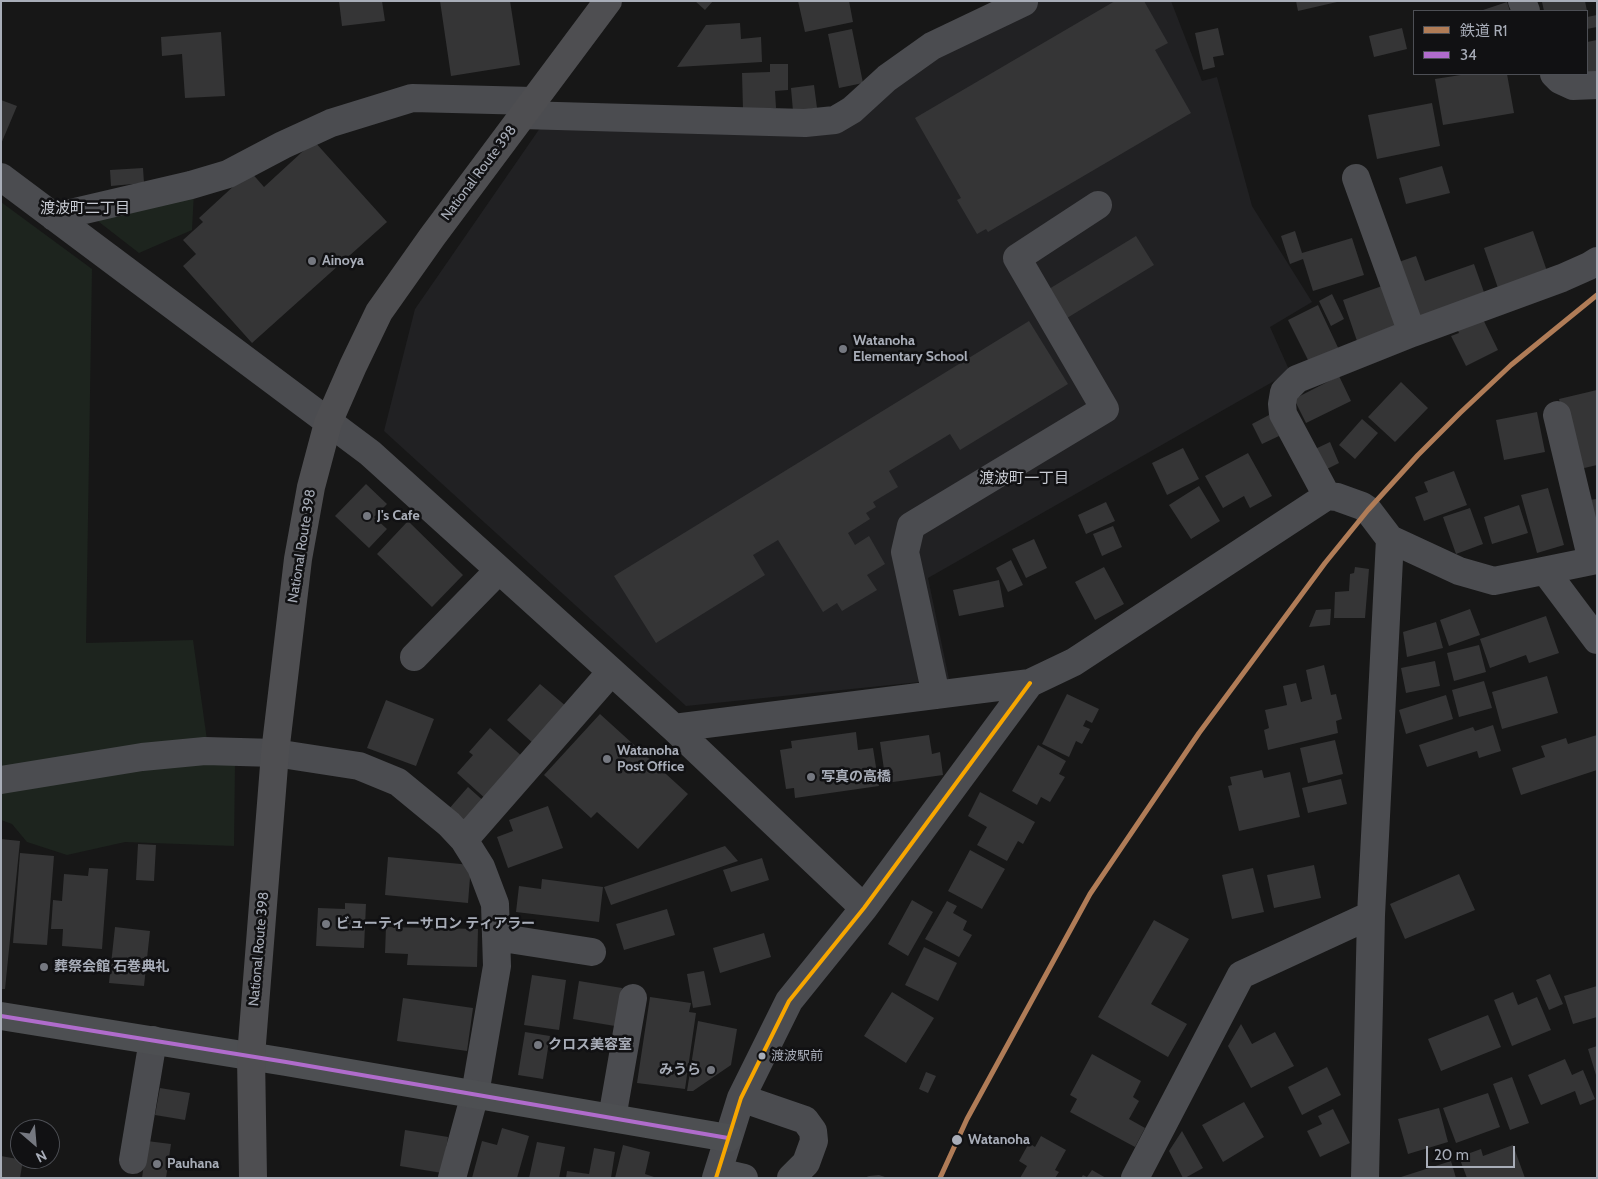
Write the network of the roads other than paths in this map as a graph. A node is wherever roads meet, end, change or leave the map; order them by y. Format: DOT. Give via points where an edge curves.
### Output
graph roads {
  1 [pos="608,1"];
  2 [pos="1024,2"];
  3 [pos="1555,75"];
  4 [pos="1597,85"];
  5 [pos="528,108"];
  6 [pos="1,177"];
  7 [pos="1356,178"];
  8 [pos="1098,204"];
  9 [pos="54,217"];
  10 [pos="1597,261"];
  11 [pos="1412,333"];
  12 [pos="1557,415"];
  13 [pos="328,423"];
  14 [pos="1327,496"];
  15 [pos="1390,539"];
  16 [pos="1594,561"];
  17 [pos="499,570"];
  18 [pos="1546,572"];
  19 [pos="1597,640"];
  20 [pos="414,657"];
  21 [pos="611,672"];
  22 [pos="1030,683"];
  23 [pos="936,695"];
  24 [pos="674,728"];
  25 [pos="275,753"];
  26 [pos="1,780"];
  27 [pos="464,840"];
  28 [pos="864,908"];
  29 [pos="1371,914"];
  30 [pos="496,937"];
  31 [pos="592,952"];
  32 [pos="633,998"];
  33 [pos="1,1016"];
  34 [pos="153,1040"];
  35 [pos="251,1056"];
  36 [pos="475,1094"];
  37 [pos="741,1098"];
  38 [pos="612,1118"];
  39 [pos="728,1138"];
  40 [pos="133,1160"];
  41 [pos="717,1175"];
  42 [pos="253,1178"];
  43 [pos="452,1178"];
  44 [pos="744,1178"];
  45 [pos="791,1178"];
  46 [pos="1135,1178"];
  47 [pos="1364,1178"];
  1 -- 5 [label="highway, National Route 398"];
  2 -- 5 [label="street" via="932,46 835,120 805,123"];
  3 -- 4 [label="street" via="1573,86"];
  5 -- 9 [label="street" via="412,98 331,123 228,174"];
  5 -- 13 [label="highway, National Route 398" via="379,312"];
  6 -- 9 [label="street"];
  7 -- 11 [label="street"];
  8 -- 23 [label="street" via="1017,258 1104,409 911,526 905,552"];
  9 -- 13 [label="street"];
  10 -- 11 [label="street" via="1562,278"];
  11 -- 14 [label="street" via="1297,379 1284,392 1284,414"];
  12 -- 16 [label="street"];
  13 -- 17 [label="street" via="370,454"];
  13 -- 25 [label="highway, National Route 398" via="311,487 298,559"];
  14 -- 15 [label="street" via="1368,510"];
  14 -- 22 [label="street" via="1074,662"];
  15 -- 18 [label="street" via="1459,571 1494,581"];
  15 -- 29 [label="street"];
  16 -- 18 [label="street"];
  17 -- 20 [label="street"];
  17 -- 21 [label="street"];
  18 -- 19 [label="street"];
  21 -- 24 [label="street"];
  21 -- 27 [label="street"];
  22 -- 23 [label="street"];
  22 -- 28 [label="street"];
  23 -- 24 [label="street"];
  24 -- 28 [label="street"];
  25 -- 26 [label="street" via="205,752 142,757"];
  25 -- 27 [label="street" via="359,766 398,782"];
  25 -- 35 [label="highway, National Route 398"];
  27 -- 30 [label="street" via="481,867 495,904"];
  28 -- 37 [label="street" via="788,1001"];
  29 -- 46 [label="street" via="1240,975"];
  29 -- 47 [label="street"];
  30 -- 31 [label="street"];
  30 -- 36 [label="street" via="497,966"];
  32 -- 38 [label="street"];
  33 -- 34 [label="main road"];
  34 -- 35 [label="main road"];
  34 -- 40 [label="street"];
  35 -- 36 [label="main road"];
  35 -- 42 [label="highway, National Route 398"];
  36 -- 38 [label="main road"];
  36 -- 43 [label="street"];
  37 -- 39 [label="street"];
  37 -- 45 [label="street" via="805,1120 812,1131 814,1141 806,1163"];
  38 -- 39 [label="main road"];
  39 -- 41 [label="street"];
  41 -- 44 [label="street"];
}
